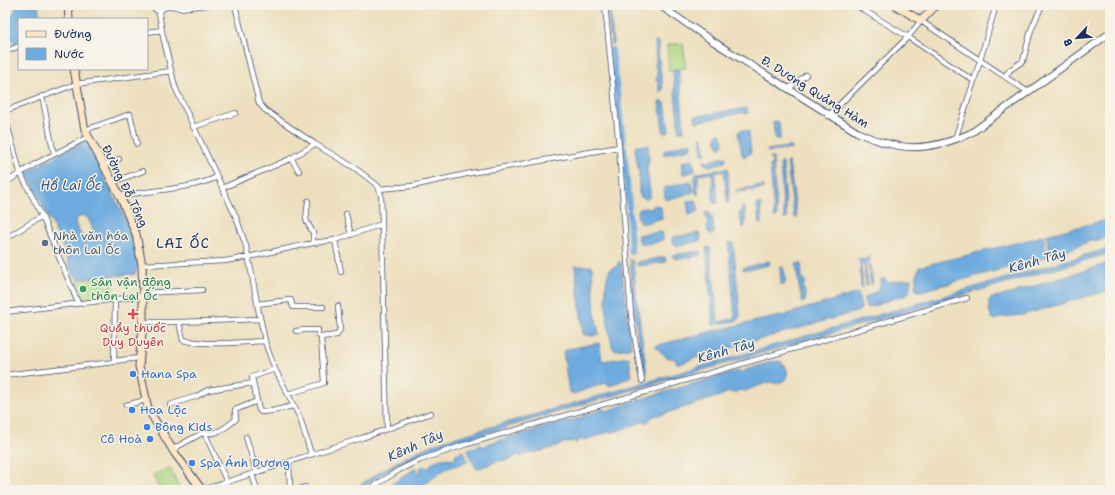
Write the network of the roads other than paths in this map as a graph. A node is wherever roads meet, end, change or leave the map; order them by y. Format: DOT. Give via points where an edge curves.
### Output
graph roads {
  1 [pos="68,5"];
  2 [pos="143,5"];
  3 [pos="208,5"];
  4 [pos="235,5"];
  5 [pos="605,5"];
  6 [pos="658,5"];
  7 [pos="855,5"];
  8 [pos="895,5"];
  9 [pos="936,5"];
  10 [pos="996,5"];
  11 [pos="1042,5"];
  12 [pos="159,12"];
  13 [pos="69,18"];
  14 [pos="921,21"];
  15 [pos="162,30"];
  16 [pos="148,32"];
  17 [pos="1110,33"];
  18 [pos="908,37"];
  19 [pos="18,46"];
  20 [pos="5,52"];
  21 [pos="980,61"];
  22 [pos="74,70"];
  23 [pos="171,71"];
  24 [pos="806,75"];
  25 [pos="1005,76"];
  26 [pos="974,81"];
  27 [pos="76,84"];
  28 [pos="788,89"];
  29 [pos="1028,92"];
  30 [pos="42,96"];
  31 [pos="5,111"];
  32 [pos="236,113"];
  33 [pos="5,116"];
  34 [pos="828,116"];
  35 [pos="193,127"];
  36 [pos="87,134"];
  37 [pos="956,140"];
  38 [pos="137,144"];
  39 [pos="315,144"];
  40 [pos="619,147"];
  41 [pos="54,154"];
  42 [pos="291,158"];
  43 [pos="119,159"];
  44 [pos="103,165"];
  45 [pos="143,171"];
  46 [pos="299,171"];
  47 [pos="20,172"];
  48 [pos="217,177"];
  49 [pos="113,182"];
  50 [pos="5,183"];
  51 [pos="222,188"];
  52 [pos="379,189"];
  53 [pos="120,196"];
  54 [pos="308,201"];
  55 [pos="346,214"];
  56 [pos="42,216"];
  57 [pos="382,224"];
  58 [pos="351,235"];
  59 [pos="5,239"];
  60 [pos="335,240"];
  61 [pos="313,243"];
  62 [pos="248,257"];
  63 [pos="142,265"];
  64 [pos="341,272"];
  65 [pos="202,290"];
  66 [pos="143,294"];
  67 [pos="967,298"];
  68 [pos="115,299"];
  69 [pos="78,304"];
  70 [pos="257,304"];
  71 [pos="338,306"];
  72 [pos="323,307"];
  73 [pos="5,312"];
  74 [pos="260,319"];
  75 [pos="143,322"];
  76 [pos="179,322"];
  77 [pos="296,331"];
  78 [pos="321,337"];
  79 [pos="266,341"];
  80 [pos="139,358"];
  81 [pos="114,361"];
  82 [pos="275,369"];
  83 [pos="5,375"];
  84 [pos="642,381"];
  85 [pos="253,383"];
  86 [pos="288,394"];
  87 [pos="146,400"];
  88 [pos="257,401"];
  89 [pos="126,405"];
  90 [pos="170,405"];
  91 [pos="293,406"];
  92 [pos="431,413"];
  93 [pos="169,428"];
  94 [pos="387,429"];
  95 [pos="162,431"];
  96 [pos="204,432"];
  97 [pos="246,437"];
  98 [pos="173,449"];
  99 [pos="311,454"];
  100 [pos="289,462"];
  101 [pos="255,473"];
  102 [pos="227,482"];
  103 [pos="305,487"];
  104 [pos="202,490"];
  105 [pos="257,490"];
  106 [pos="290,490"];
  107 [pos="298,490"];
  108 [pos="368,490"];
  1 -- 13 [label="main road"];
  2 -- 12 [label="street" via="151,6"];
  3 -- 12 [label="street" via="179,8 167,6"];
  4 -- 39 [label="street" via="259,103 265,110"];
  5 -- 40 [label="street"];
  6 -- 28 [label="street, Đ. Dương Quảng Hàm"];
  7 -- 18 [label="street"];
  8 -- 14 [label="main road"];
  9 -- 14 [label="main road"];
  10 -- 21 [label="street"];
  11 -- 25 [label="street" via="1031,30 1023,62"];
  12 -- 15 [label="street"];
  14 -- 18 [label="street"];
  14 -- 21 [label="street"];
  15 -- 16 [label="street"];
  15 -- 23 [label="street"];
  17 -- 29 [label="street, Đ. Dương Quảng Hàm"];
  18 -- 26 [label="street"];
  18 -- 34 [label="street"];
  19 -- 20 [label="street"];
  21 -- 25 [label="street"];
  21 -- 26 [label="street"];
  22 -- 27 [label="main road, Đường Đỗ Tông"];
  23 -- 27 [label="street"];
  23 -- 35 [label="street" via="175,87"];
  24 -- 28 [label="street"];
  25 -- 29 [label="street"];
  26 -- 37 [label="street"];
  27 -- 30 [label="street"];
  27 -- 36 [label="main road, Đường Đỗ Tông"];
  28 -- 34 [label="street, Đ. Dương Quảng Hàm"];
  29 -- 37 [label="street, Đ. Dương Quảng Hàm" via="983,125"];
  30 -- 31 [label="street"];
  30 -- 41 [label="street"];
  32 -- 35 [label="street"];
  33 -- 47 [label="street"];
  34 -- 37 [label="street, Đ. Dương Quảng Hàm" via="875,141 894,146 919,148"];
  35 -- 48 [label="street"];
  36 -- 38 [label="street" via="130,114"];
  36 -- 41 [label="street"];
  36 -- 44 [label="main road, Đường Đỗ Tông"];
  39 -- 42 [label="street"];
  39 -- 52 [label="street" via="355,168"];
  40 -- 52 [label="street" via="412,186"];
  40 -- 84 [label="street" via="631,315"];
  41 -- 47 [label="street"];
  42 -- 46 [label="street"];
  42 -- 51 [label="street"];
  43 -- 44 [label="street"];
  44 -- 49 [label="main road, Đường Đỗ Tông"];
  45 -- 49 [label="street"];
  47 -- 50 [label="street"];
  47 -- 56 [label="street"];
  48 -- 51 [label="street"];
  48 -- 53 [label="street" via="192,185"];
  49 -- 53 [label="main road, Đường Đỗ Tông"];
  51 -- 62 [label="street" via="236,217"];
  52 -- 57 [label="street"];
  53 -- 63 [label="main road, Đường Đỗ Tông" via="136,234"];
  54 -- 61 [label="street" via="306,220"];
  55 -- 58 [label="street"];
  56 -- 59 [label="street"];
  56 -- 69 [label="street"];
  57 -- 58 [label="street"];
  57 -- 94 [label="street"];
  58 -- 60 [label="street"];
  60 -- 61 [label="street"];
  60 -- 64 [label="street"];
  61 -- 62 [label="street"];
  62 -- 63 [label="street" via="226,261"];
  62 -- 70 [label="street"];
  63 -- 66 [label="main road, Đường Đỗ Tông"];
  65 -- 66 [label="street"];
  66 -- 68 [label="street"];
  66 -- 75 [label="main road, Đường Đỗ Tông"];
  67 -- 108 [label="street" via="464,444 399,470"];
  68 -- 69 [label="street"];
  68 -- 81 [label="street"];
  69 -- 73 [label="street"];
  70 -- 72 [label="street" via="292,300 293,307"];
  70 -- 74 [label="street"];
  71 -- 78 [label="street" via="340,329 337,335"];
  74 -- 76 [label="street"];
  74 -- 79 [label="street"];
  75 -- 76 [label="street"];
  75 -- 80 [label="main road, Đường Đỗ Tông"];
  76 -- 79 [label="street" via="183,340 210,343"];
  77 -- 78 [label="street" via="318,330"];
  78 -- 86 [label="street" via="324,383"];
  79 -- 82 [label="street"];
  80 -- 81 [label="street"];
  80 -- 87 [label="main road, Đường Đỗ Tông"];
  81 -- 83 [label="street"];
  82 -- 85 [label="street" via="252,377"];
  82 -- 86 [label="street"];
  85 -- 88 [label="street"];
  85 -- 90 [label="street" via="208,390"];
  86 -- 91 [label="street"];
  87 -- 89 [label="street"];
  87 -- 95 [label="main road, Đường Đỗ Tông" via="148,409"];
  88 -- 91 [label="street" via="261,412"];
  88 -- 96 [label="street" via="235,410 236,419 224,429 207,434"];
  91 -- 99 [label="street" via="300,418"];
  92 -- 94 [label="street"];
  93 -- 95 [label="street"];
  94 -- 99 [label="street"];
  95 -- 98 [label="main road, Đường Đỗ Tông"];
  96 -- 98 [label="street"];
  96 -- 102 [label="street"];
  97 -- 101 [label="street"];
  98 -- 104 [label="main road, Đường Đỗ Tông"];
  99 -- 100 [label="street"];
  100 -- 101 [label="street"];
  100 -- 106 [label="street"];
  101 -- 102 [label="street"];
  101 -- 105 [label="street"];
  102 -- 104 [label="street"];
  103 -- 107 [label="street"];
}
